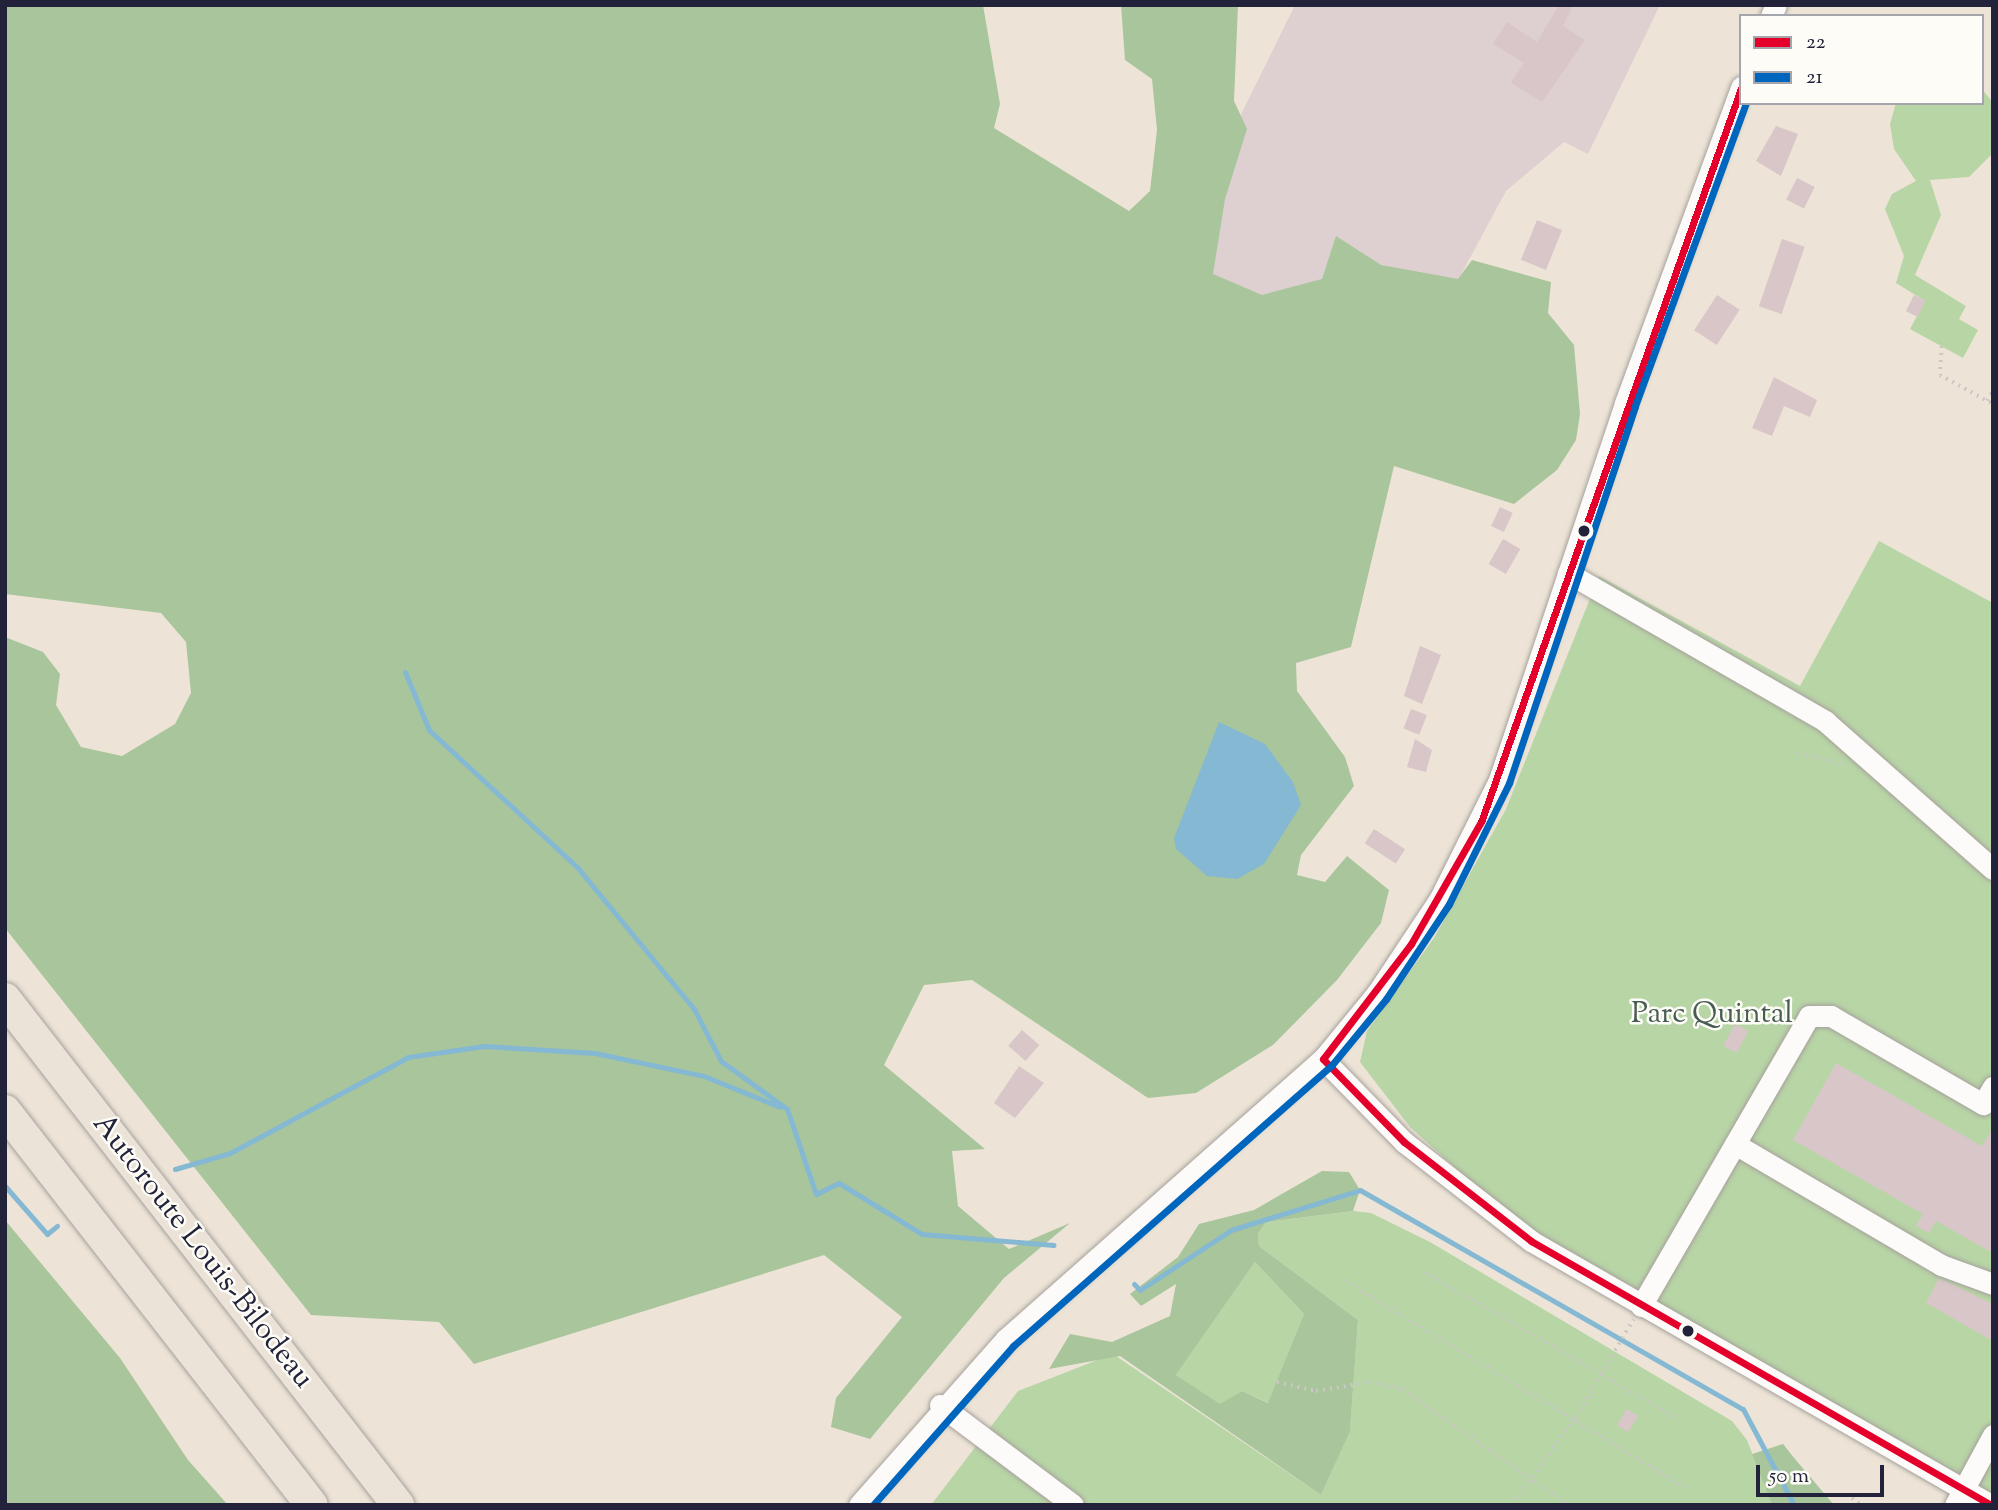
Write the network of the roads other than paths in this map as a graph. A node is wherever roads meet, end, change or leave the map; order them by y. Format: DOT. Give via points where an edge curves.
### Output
graph roads {
  1 [pos="1739,93"];
  2 [pos="1568,573"];
  3 [pos="1993,869"];
  4 [pos="5,999"];
  5 [pos="1323,1059"];
  6 [pos="1993,1087"];
  7 [pos="5,1111"];
  8 [pos="1735,1144"];
  9 [pos="1993,1284"];
  10 [pos="1641,1306"];
  11 [pos="940,1405"];
  12 [pos="1993,1435"];
  13 [pos="1959,1497"];
  14 [pos="312,1505"];
  15 [pos="398,1505"];
  16 [pos="859,1505"];
  17 [pos="1073,1505"];
  18 [pos="1991,1505"];
  1 -- 2 [label="street"];
  2 -- 3 [label="street" via="1825,721"];
  2 -- 5 [label="street" via="1499,780 1462,861 1377,993"];
  4 -- 15 [label="highway, Autoroute Louis-Bilodeau"];
  5 -- 10 [label="street" via="1404,1142 1477,1203"];
  5 -- 11 [label="street" via="1055,1293"];
  6 -- 8 [label="street" via="1983,1104 1817,1013 1809,1016"];
  7 -- 14 [label="highway"];
  8 -- 9 [label="street" via="1941,1265"];
  8 -- 10 [label="street"];
  10 -- 13 [label="street"];
  11 -- 16 [label="street"];
  11 -- 17 [label="street"];
  12 -- 13 [label="street"];
  13 -- 18 [label="street"];
}
